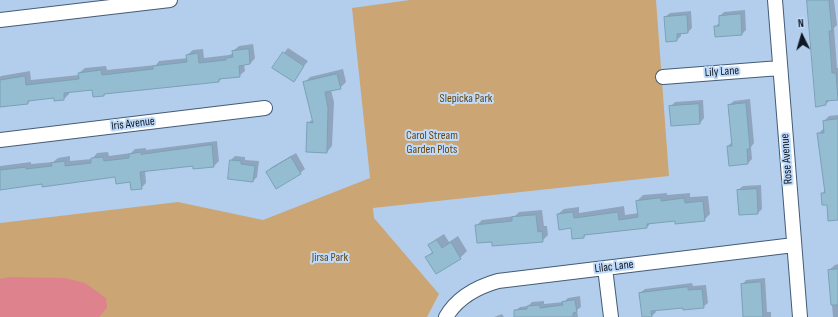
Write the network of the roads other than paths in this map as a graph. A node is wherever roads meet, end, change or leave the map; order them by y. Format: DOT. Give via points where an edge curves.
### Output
graph roads {
  1 [pos="170,0"];
  2 [pos="775,0"];
  3 [pos="77,6"];
  4 [pos="0,20"];
  5 [pos="780,68"];
  6 [pos="663,77"];
  7 [pos="265,108"];
  8 [pos="0,140"];
  9 [pos="794,245"];
  10 [pos="606,268"];
  11 [pos="446,317"];
  12 [pos="611,317"];
  13 [pos="800,317"];
  1 -- 3 [label="street"];
  2 -- 5 [label="street, Rose Avenue"];
  3 -- 4 [label="street"];
  5 -- 6 [label="street, Lily Lane"];
  5 -- 9 [label="street, Rose Avenue"];
  7 -- 8 [label="street, Iris Avenue"];
  9 -- 10 [label="street, Lilac Lane"];
  9 -- 13 [label="street, Rose Avenue"];
  10 -- 11 [label="street, Lilac Lane" via="488,284 452,307"];
  10 -- 12 [label="street"];
}
